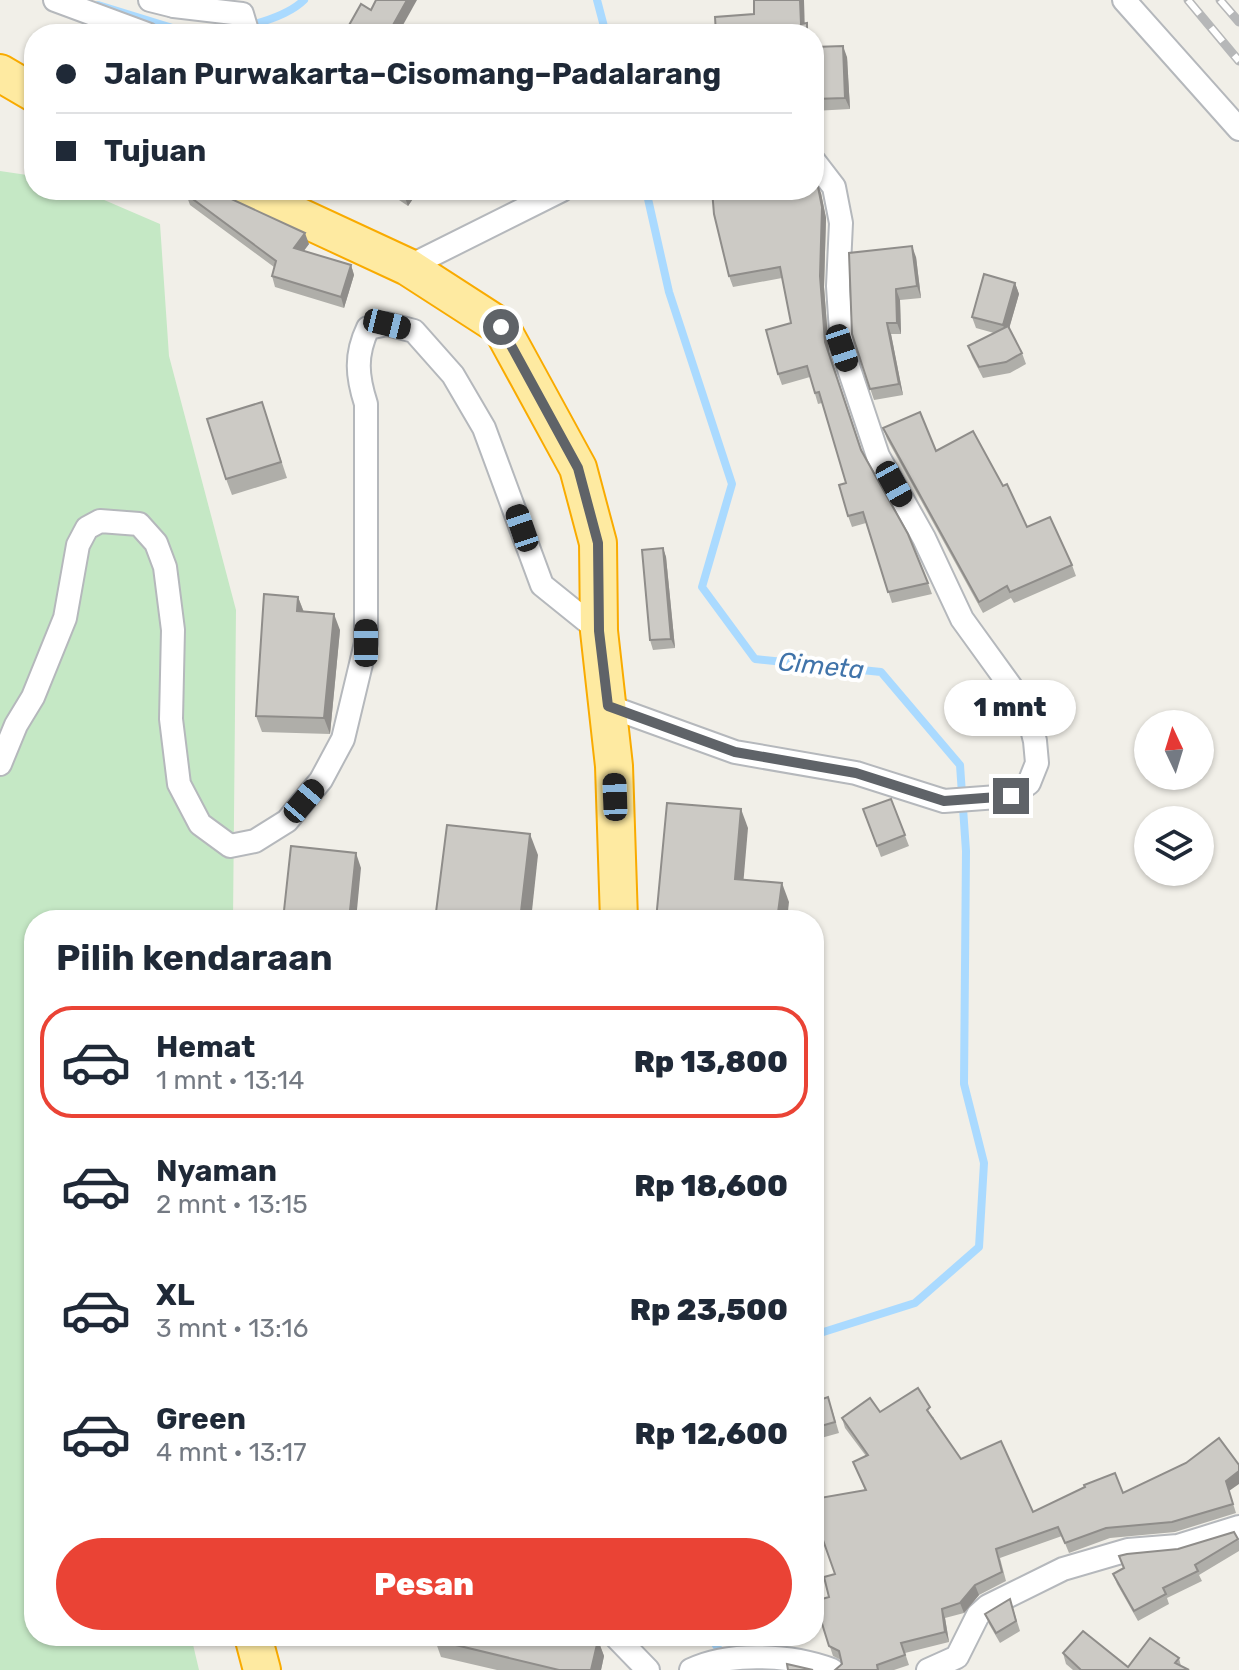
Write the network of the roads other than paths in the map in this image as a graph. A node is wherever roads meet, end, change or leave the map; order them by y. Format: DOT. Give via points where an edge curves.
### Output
graph roads {
  1 [pos="55,0"];
  2 [pos="150,0"];
  3 [pos="1124,0"];
  4 [pos="178,3"];
  5 [pos="120,24"];
  6 [pos="245,24"];
  7 [pos="0,73"];
  8 [pos="24,87"];
  9 [pos="1239,129"];
  10 [pos="824,174"];
  11 [pos="264,200"];
  12 [pos="542,200"];
  13 [pos="408,267"];
  14 [pos="599,631"];
  15 [pos="608,706"];
  16 [pos="0,764"];
  17 [pos="618,910"];
  18 [pos="1239,1527"];
  19 [pos="256,1646"];
  20 [pos="625,1646"];
  21 [pos="700,1666"];
  22 [pos="262,1670"];
  23 [pos="648,1670"];
  24 [pos="832,1670"];
  25 [pos="928,1670"];
  1 -- 5 [label="street"];
  2 -- 4 [label="street"];
  3 -- 9 [label="street"];
  4 -- 6 [label="street"];
  7 -- 8 [label="highway"];
  10 -- 15 [label="street" via="834,187 841,223 842,348 878,456 962,619 1027,709 1037,763 1029,783 1011,796 944,801 856,773 735,752"];
  11 -- 13 [label="highway"];
  12 -- 13 [label="street"];
  13 -- 14 [label="highway" via="501,327 578,468 598,543"];
  14 -- 15 [label="highway"];
  14 -- 16 [label="street" via="542,585 484,428 453,375 414,331 387,324 368,328 360,345 357,376 366,404 366,643 343,739 321,780 287,821 255,841 230,846 200,824 179,784 165,567 156,543 139,524 100,521 87,528 78,545 65,618"];
  15 -- 17 [label="highway"];
  18 -- 25 [label="street" via="1178,1546 1128,1550 1063,1569 988,1606 957,1657"];
  19 -- 22 [label="highway"];
  20 -- 23 [label="street"];
  21 -- 24 [label="street" via="759,1659 809,1661"];
}
